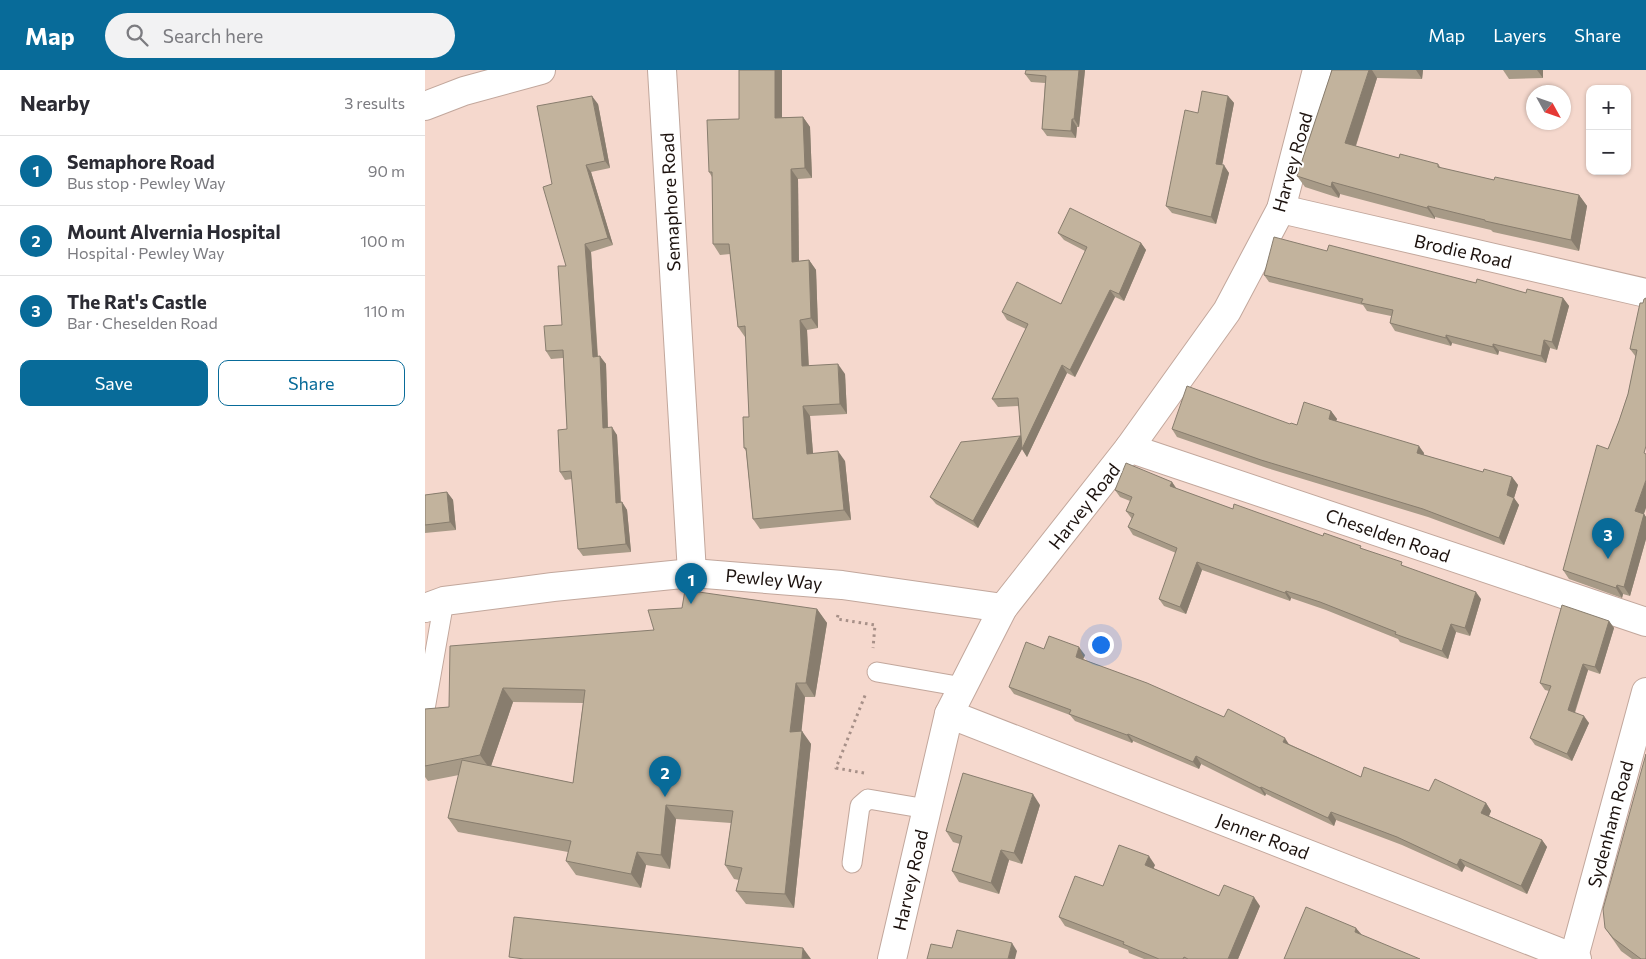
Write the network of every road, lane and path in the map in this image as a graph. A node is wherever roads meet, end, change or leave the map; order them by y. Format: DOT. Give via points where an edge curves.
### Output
graph roads {
  1 [pos="541,70"];
  2 [pos="662,70"];
  3 [pos="1317,70"];
  4 [pos="425,106"];
  5 [pos="1281,209"];
  6 [pos="1646,293"];
  7 [pos="1129,448"];
  8 [pos="692,573"];
  9 [pos="435,605"];
  10 [pos="1003,608"];
  11 [pos="837,619"];
  12 [pos="1646,622"];
  13 [pos="873,651"];
  14 [pos="873,679"];
  15 [pos="963,687"];
  16 [pos="1646,692"];
  17 [pos="425,709"];
  18 [pos="949,714"];
  19 [pos="867,774"];
  20 [pos="927,809"];
  21 [pos="852,863"];
  22 [pos="1576,958"];
  23 [pos="892,959"];
  1 -- 4 [label="street" via="464,91"];
  2 -- 8 [label="street, Semaphore Road"];
  3 -- 5 [label="street, Harvey Road"];
  5 -- 6 [label="street, Brodie Road"];
  5 -- 7 [label="street, Harvey Road" via="1227,311"];
  7 -- 10 [label="street, Harvey Road"];
  7 -- 12 [label="street, Cheselden Road"];
  8 -- 9 [label="street, Pewley Way" via="553,587"];
  8 -- 10 [label="street, Pewley Way" via="842,585"];
  9 -- 17 [label="lane"];
  10 -- 15 [label="street, Harvey Road"];
  11 -- 13 [label="path" via="875,625"];
  14 -- 15 [label="lane"];
  14 -- 19 [label="path" via="836,768"];
  15 -- 18 [label="street, Harvey Road"];
  16 -- 22 [label="street, Sydenham Road"];
  18 -- 20 [label="street, Harvey Road"];
  18 -- 22 [label="street, Jenner Road"];
  20 -- 21 [label="lane" via="868,799 860,806"];
  20 -- 23 [label="street, Harvey Road"];
}
